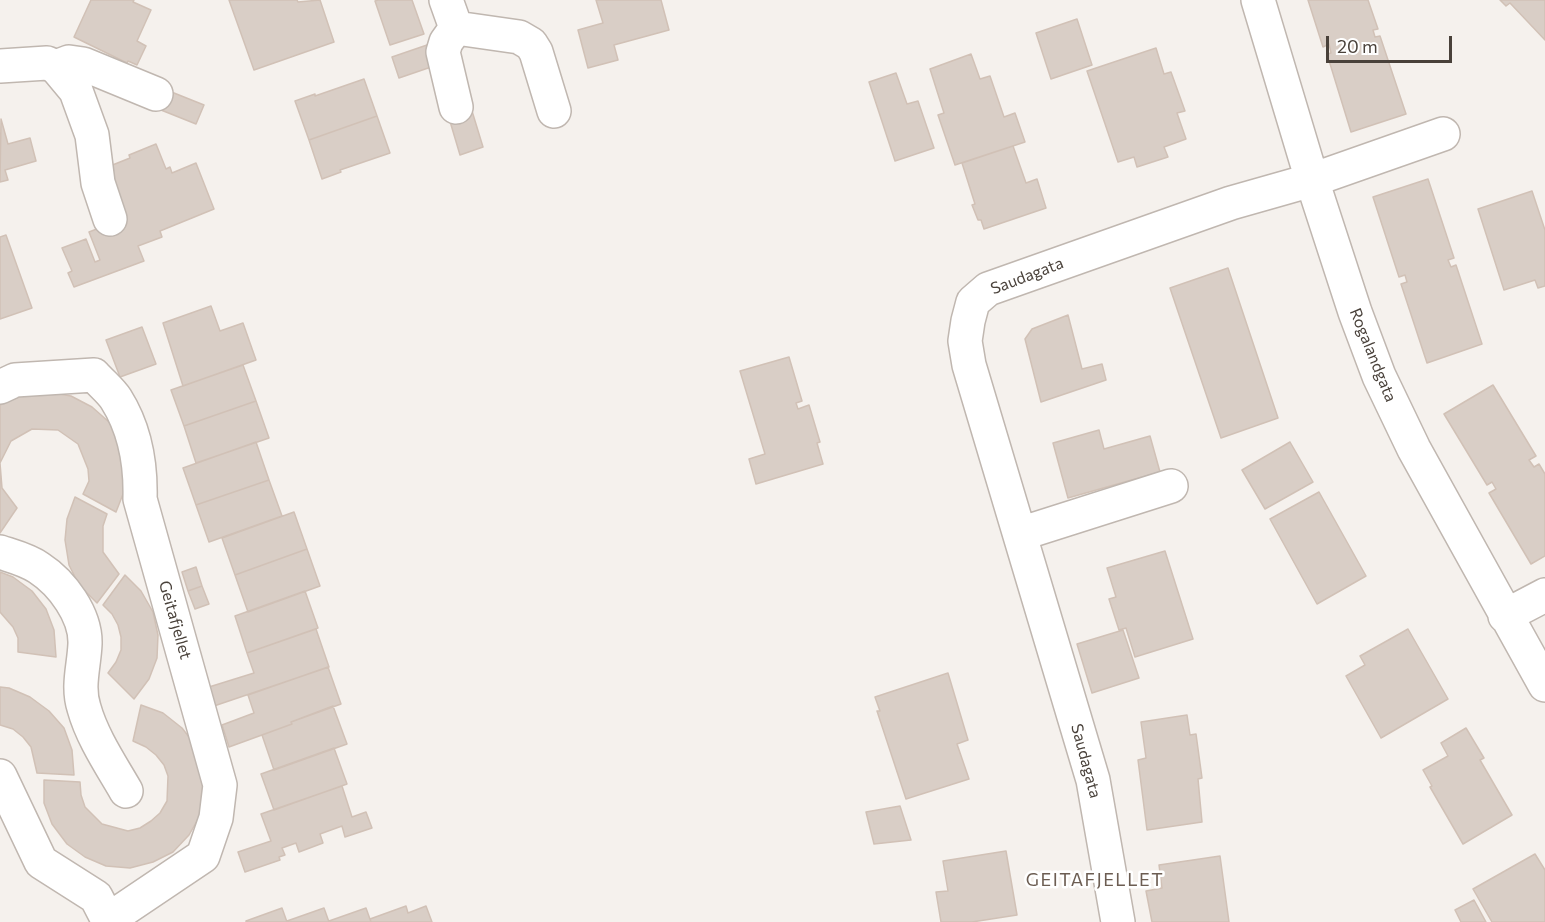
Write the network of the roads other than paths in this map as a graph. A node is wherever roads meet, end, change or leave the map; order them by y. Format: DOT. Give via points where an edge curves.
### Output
graph roads {
  1 [pos="1258,0"];
  2 [pos="451,14"];
  3 [pos="0,66"];
  4 [pos="56,67"];
  5 [pos="156,94"];
  6 [pos="456,107"];
  7 [pos="554,111"];
  8 [pos="1443,134"];
  9 [pos="1312,180"];
  10 [pos="110,219"];
  11 [pos="0,387"];
  12 [pos="1171,486"];
  13 [pos="1020,534"];
  14 [pos="0,552"];
  15 [pos="1545,595"];
  16 [pos="1505,616"];
  17 [pos="1545,685"];
  18 [pos="0,776"];
  19 [pos="126,791"];
  20 [pos="108,921"];
  21 [pos="1118,922"];
  1 -- 9 [label="street, Rogalandgata"];
  2 -- 6 [label="street" via="443,51"];
  2 -- 7 [label="street" via="531,44"];
  3 -- 4 [label="street" via="47,63"];
  4 -- 5 [label="street" via="69,62 83,64"];
  4 -- 10 [label="street" via="76,91 92,135 98,183"];
  8 -- 9 [label="street, Saudagata"];
  9 -- 13 [label="street, Saudagata" via="1231,203 988,289 973,302 965,341 969,365"];
  9 -- 16 [label="street, Rogalandgata" via="1379,376"];
  11 -- 20 [label="street, Geitafjellet" via="15,380 94,375 116,399 134,440 141,474 140,499 220,785 216,818 203,856"];
  12 -- 13 [label="street"];
  13 -- 21 [label="street, Saudagata" via="1094,780"];
  14 -- 19 [label="street" via="38,567 80,614 85,643 80,686 84,709"];
  15 -- 16 [label="street"];
  16 -- 17 [label="street, Rogalandgata"];
  18 -- 20 [label="street, Geitafjellet" via="41,862 96,897"];
}
